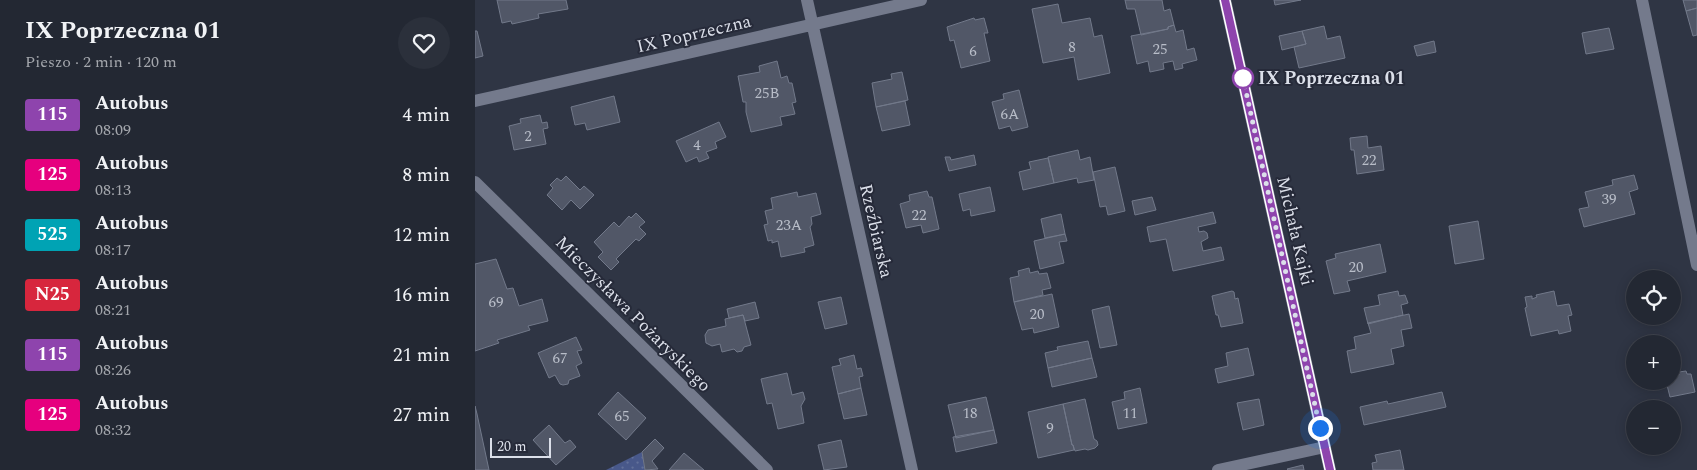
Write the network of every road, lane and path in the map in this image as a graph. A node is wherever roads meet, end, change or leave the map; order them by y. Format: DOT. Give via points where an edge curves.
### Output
graph roads {
  1 [pos="807,0"];
  2 [pos="921,0"];
  3 [pos="1225,0"];
  4 [pos="1642,0"];
  5 [pos="812,25"];
  6 [pos="475,101"];
  7 [pos="475,182"];
  8 [pos="1697,265"];
  9 [pos="1325,447"];
  10 [pos="767,470"];
  11 [pos="912,470"];
  12 [pos="1218,470"];
  13 [pos="1330,470"];
  1 -- 5 [label="street, Rzeźbiarska"];
  2 -- 5 [label="street, IX Poprzeczna"];
  3 -- 9 [label="street, Michała Kajki"];
  4 -- 8 [label="street"];
  5 -- 6 [label="street, IX Poprzeczna"];
  5 -- 11 [label="street, Rzeźbiarska"];
  7 -- 10 [label="street, Mieczysława Pożaryskiego"];
  9 -- 12 [label="street"];
  9 -- 13 [label="street, Michała Kajki"];
}
